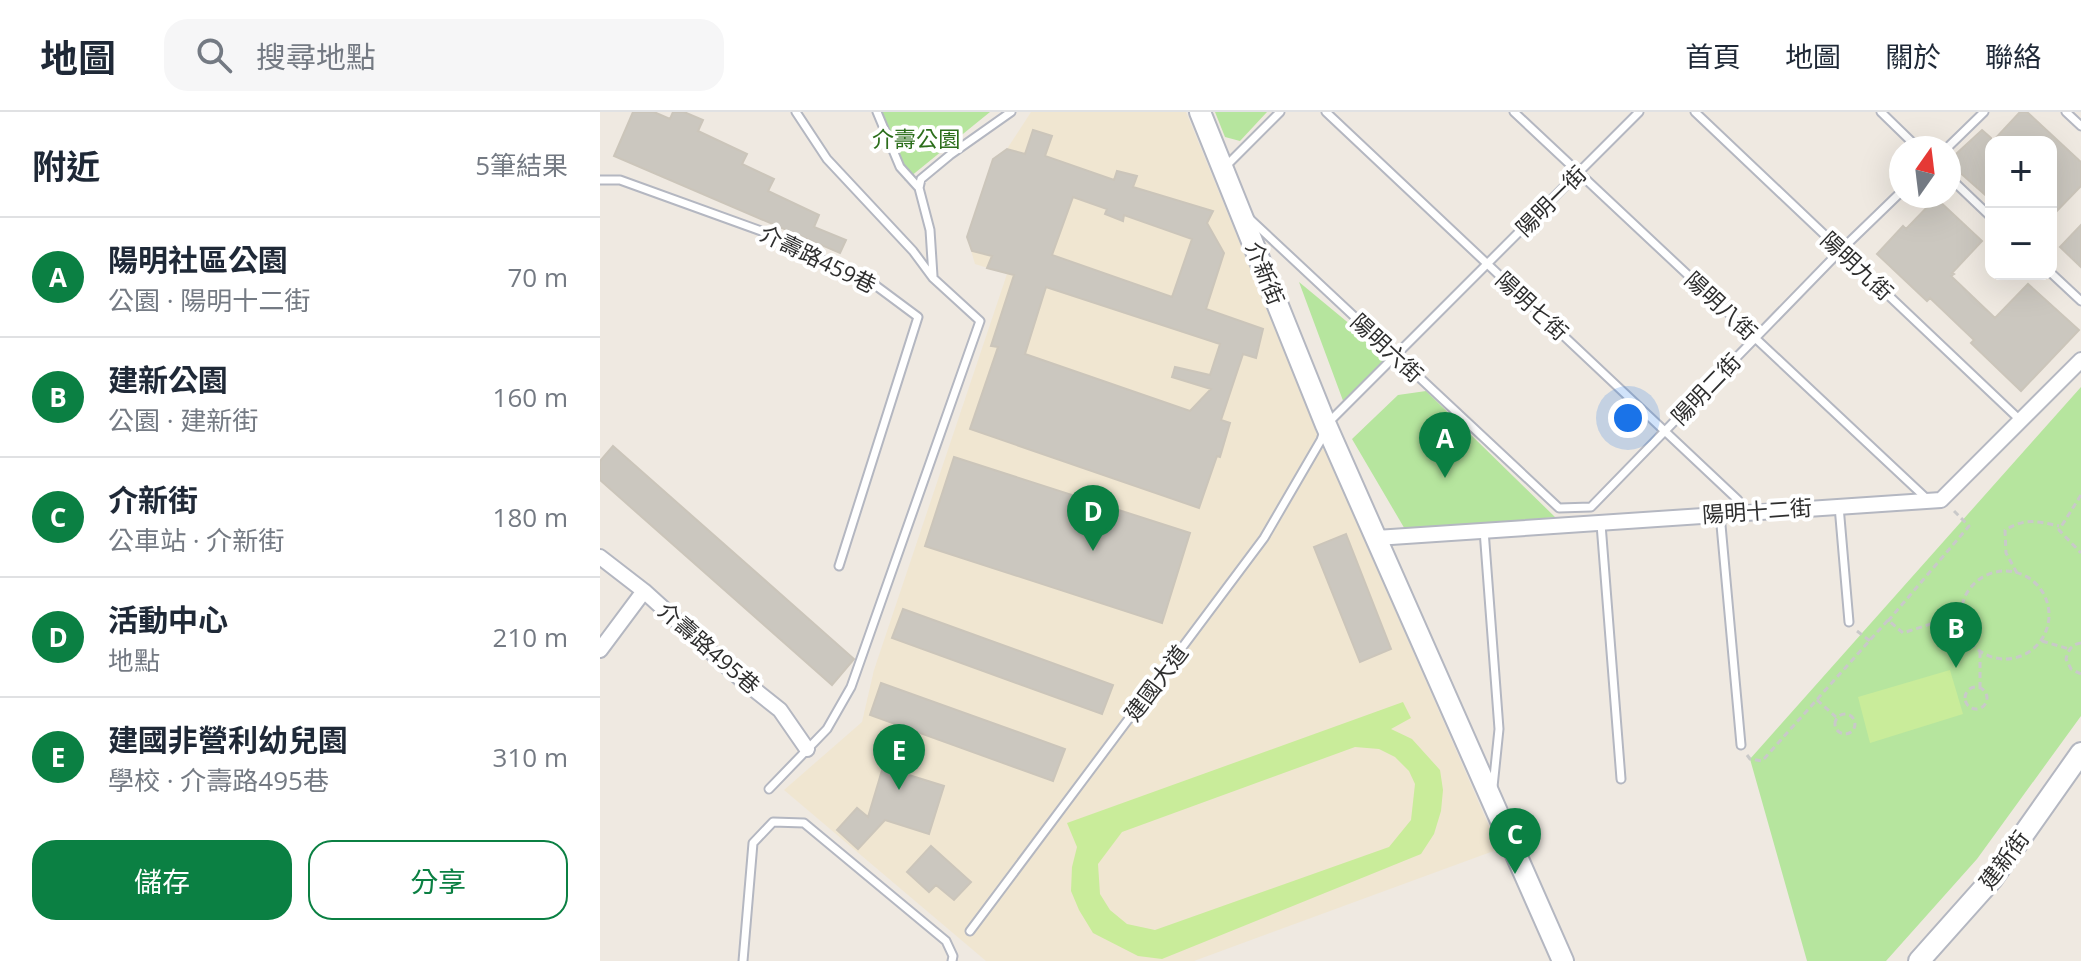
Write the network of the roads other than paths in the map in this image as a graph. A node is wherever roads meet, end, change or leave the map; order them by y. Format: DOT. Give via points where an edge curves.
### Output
graph roads {
  1 [pos="796,112"];
  2 [pos="877,112"];
  3 [pos="1011,112"];
  4 [pos="1200,112"];
  5 [pos="1280,112"];
  6 [pos="1326,112"];
  7 [pos="1514,112"];
  8 [pos="1639,112"];
  9 [pos="1695,112"];
  10 [pos="1881,112"];
  11 [pos="1984,112"];
  12 [pos="2066,112"];
  13 [pos="2081,126"];
  14 [pos="1906,136"];
  15 [pos="1959,136"];
  16 [pos="1222,169"];
  17 [pos="1579,173"];
  18 [pos="600,180"];
  19 [pos="919,188"];
  20 [pos="1961,188"];
  21 [pos="1889,204"];
  22 [pos="1238,208"];
  23 [pos="1985,211"];
  24 [pos="1841,250"];
  25 [pos="1487,264"];
  26 [pos="933,278"];
  27 [pos="2057,279"];
  28 [pos="2081,301"];
  29 [pos="1755,338"];
  30 [pos="1396,356"];
  31 [pos="2081,360"];
  32 [pos="2020,420"];
  33 [pos="1326,425"];
  34 [pos="1665,431"];
  35 [pos="1738,500"];
  36 [pos="1935,500"];
  37 [pos="1839,506"];
  38 [pos="1575,508"];
  39 [pos="1720,514"];
  40 [pos="1601,522"];
  41 [pos="1484,530"];
  42 [pos="1376,538"];
  43 [pos="600,557"];
  44 [pos="839,566"];
  45 [pos="644,591"];
  46 [pos="1849,622"];
  47 [pos="600,650"];
  48 [pos="1741,745"];
  49 [pos="807,749"];
  50 [pos="2081,753"];
  51 [pos="1621,779"];
  52 [pos="769,789"];
  53 [pos="1492,801"];
  54 [pos="970,931"];
  55 [pos="1927,958"];
  56 [pos="743,961"];
  57 [pos="952,961"];
  58 [pos="1563,961"];
  1 -- 26 [label="lane" via="827,159"];
  2 -- 19 [label="lane" via="900,167"];
  3 -- 19 [label="lane" via="940,163 921,179"];
  4 -- 16 [label="street, 介新街"];
  5 -- 16 [label="lane"];
  6 -- 25 [label="lane, 陽明七街"];
  7 -- 17 [label="lane, 陽明八街"];
  8 -- 17 [label="lane, 陽明一街"];
  9 -- 24 [label="lane, 陽明九街"];
  10 -- 14 [label="lane"];
  11 -- 15 [label="lane"];
  12 -- 13 [label="lane"];
  16 -- 22 [label="street, 介新街"];
  17 -- 25 [label="lane, 陽明一街"];
  17 -- 29 [label="lane, 陽明八街"];
  18 -- 44 [label="lane, 介壽路459巷" via="620,180 764,232 875,285 918,317"];
  19 -- 26 [label="lane" via="930,230"];
  20 -- 23 [label="lane"];
  21 -- 24 [label="lane, 陽明二街"];
  22 -- 30 [label="lane, 陽明六街"];
  22 -- 33 [label="street, 介新街"];
  24 -- 29 [label="lane, 陽明二街"];
  24 -- 32 [label="lane, 陽明九街"];
  25 -- 30 [label="lane, 陽明一街"];
  25 -- 34 [label="lane, 陽明七街"];
  26 -- 49 [label="lane" via="980,321 851,687 827,729"];
  27 -- 28 [label="lane"];
  29 -- 34 [label="lane, 陽明二街"];
  29 -- 36 [label="lane, 陽明八街"];
  30 -- 33 [label="lane, 陽明一街"];
  30 -- 38 [label="lane, 陽明六街" via="1559,508"];
  31 -- 32 [label="street"];
  32 -- 36 [label="street"];
  33 -- 42 [label="street, 介新街"];
  33 -- 54 [label="lane, 建國大道" via="1264,538"];
  34 -- 35 [label="lane, 陽明七街"];
  34 -- 38 [label="lane, 陽明二街" via="1591,507"];
  36 -- 37 [label="street, 陽明十二街"];
  37 -- 39 [label="street, 陽明十二街"];
  37 -- 46 [label="lane"];
  39 -- 40 [label="street, 陽明十二街"];
  39 -- 48 [label="lane"];
  40 -- 41 [label="street, 陽明十二街"];
  40 -- 51 [label="lane"];
  41 -- 42 [label="street, 陽明十二街"];
  41 -- 53 [label="lane" via="1499,729"];
  42 -- 53 [label="street, 介新街"];
  43 -- 45 [label="street, 介壽路495巷"];
  45 -- 47 [label="street"];
  45 -- 49 [label="street, 介壽路495巷" via="780,710"];
  49 -- 52 [label="lane"];
  50 -- 55 [label="street, 建新街" via="1992,879"];
  53 -- 58 [label="street, 介新街"];
  56 -- 57 [label="lane" via="753,843 773,822 804,823 946,941"];
}
